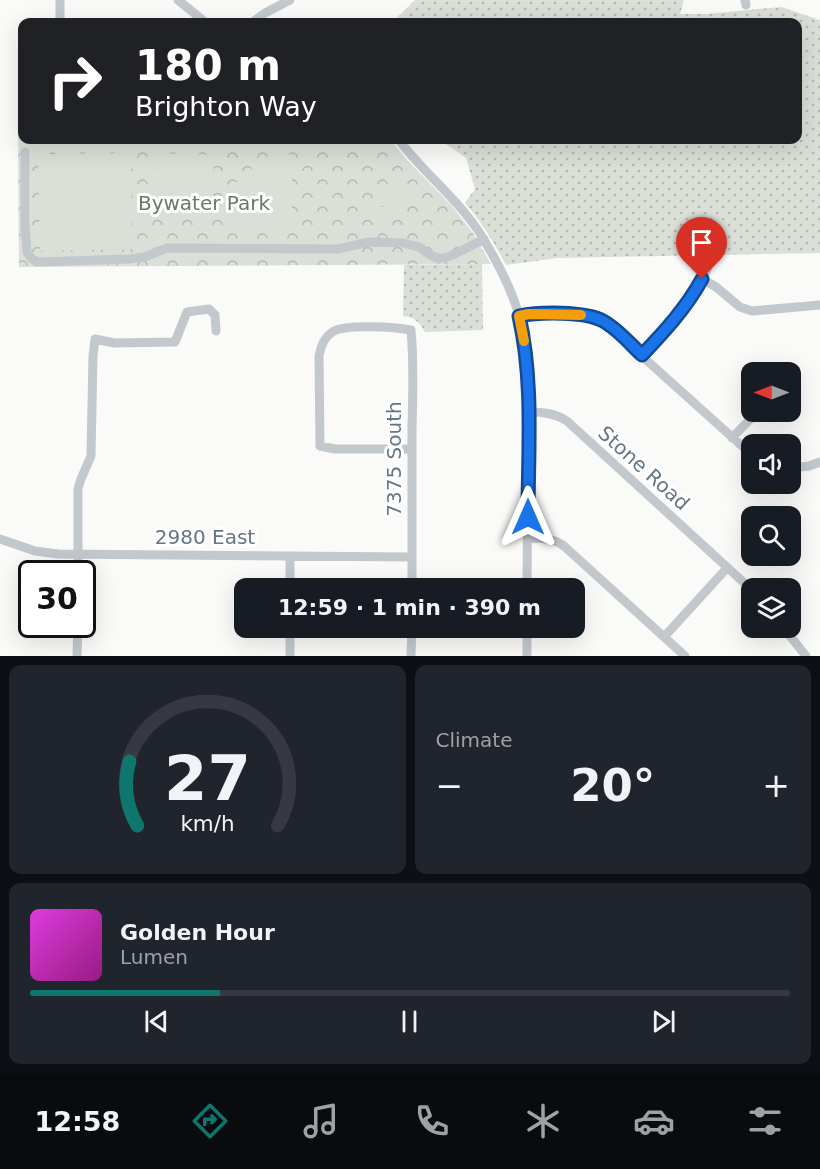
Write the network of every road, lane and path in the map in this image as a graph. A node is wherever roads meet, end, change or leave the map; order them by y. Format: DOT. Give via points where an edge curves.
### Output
graph roads {
  1 [pos="60,0"];
  2 [pos="178,0"];
  3 [pos="290,0"];
  4 [pos="60,18"];
  5 [pos="200,18"];
  6 [pos="258,18"];
  7 [pos="402,144"];
  8 [pos="25,152"];
  9 [pos="484,239"];
  10 [pos="708,267"];
  11 [pos="702,279"];
  12 [pos="820,305"];
  13 [pos="519,316"];
  14 [pos="216,331"];
  15 [pos="642,355"];
  16 [pos="528,412"];
  17 [pos="747,422"];
  18 [pos="732,438"];
  19 [pos="741,446"];
  20 [pos="412,449"];
  21 [pos="820,462"];
  22 [pos="801,467"];
  23 [pos="528,538"];
  24 [pos="0,540"];
  25 [pos="78,554"];
  26 [pos="290,556"];
  27 [pos="412,557"];
  28 [pos="78,560"];
  29 [pos="727,568"];
  30 [pos="290,578"];
  31 [pos="412,578"];
  32 [pos="527,578"];
  33 [pos="741,580"];
  34 [pos="664,637"];
  35 [pos="78,638"];
  36 [pos="290,638"];
  37 [pos="411,638"];
  38 [pos="527,638"];
  39 [pos="792,638"];
  40 [pos="77,656"];
  41 [pos="290,656"];
  42 [pos="411,656"];
  43 [pos="527,656"];
  44 [pos="685,656"];
  45 [pos="806,656"];
  1 -- 4 [label="street"];
  2 -- 5 [label="street"];
  3 -- 6 [label="street"];
  7 -- 9 [label="street"];
  8 -- 9 [label="street" via="27,252 37,262 129,259 167,248 338,249 369,242 403,243 445,258"];
  9 -- 13 [label="street"];
  10 -- 11 [label="street"];
  11 -- 12 [label="street" via="740,307 752,311"];
  11 -- 15 [label="street" via="676,318"];
  13 -- 15 [label="street" via="596,318 612,327"];
  13 -- 16 [label="street" via="526,355"];
  14 -- 25 [label="street" via="215,315 209,309 187,312 175,342 114,343 95,339 91,456 78,489"];
  15 -- 18 [label="street"];
  16 -- 23 [label="street"];
  16 -- 29 [label="street, Stone Road" via="548,413 567,421"];
  17 -- 18 [label="street"];
  18 -- 19 [label="street"];
  20 -- 20 [label="street, 7375 South" via="411,330 396,327 334,331 321,345 320,446"];
  20 -- 27 [label="street, 7375 South"];
  21 -- 22 [label="street"];
  23 -- 32 [label="street"];
  23 -- 34 [label="street" via="553,540 564,546"];
  24 -- 25 [label="street, 2980 East" via="35,551"];
  25 -- 26 [label="street, 2980 East"];
  25 -- 28 [label="street"];
  26 -- 27 [label="street, 2980 East"];
  26 -- 30 [label="street"];
  27 -- 31 [label="street, 7375 South"];
  29 -- 33 [label="street, Stone Road"];
  29 -- 34 [label="street"];
  34 -- 44 [label="street"];
  35 -- 40 [label="street"];
  36 -- 41 [label="street"];
  37 -- 42 [label="street"];
  38 -- 43 [label="street"];
  39 -- 45 [label="street"];
}
